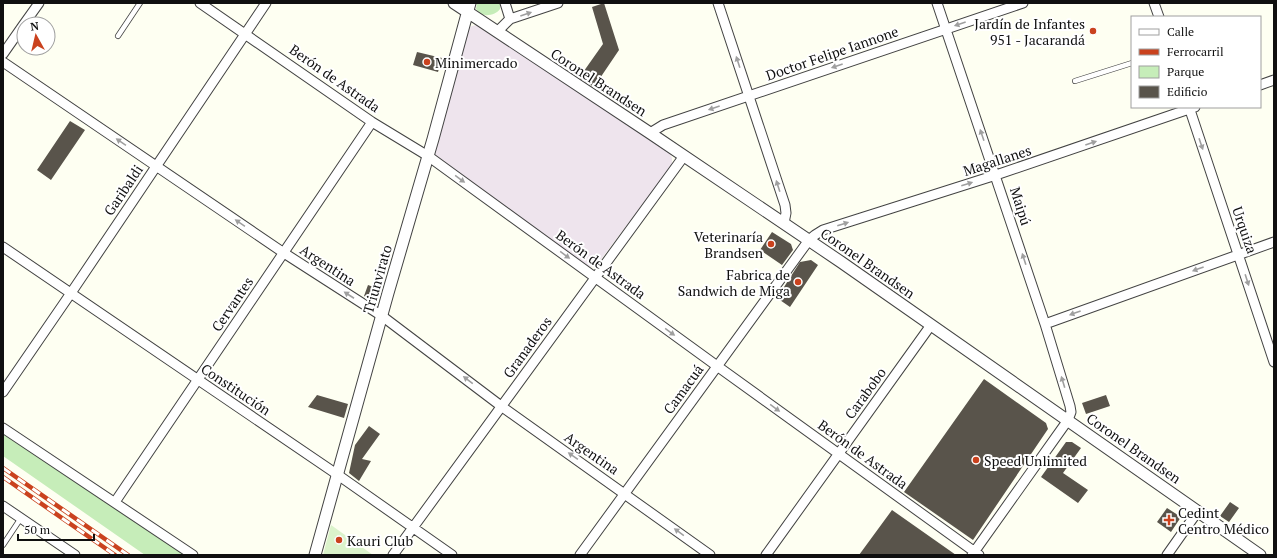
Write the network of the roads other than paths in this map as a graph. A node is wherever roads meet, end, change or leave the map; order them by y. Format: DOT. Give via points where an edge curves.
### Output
graph roads {
  1 [pos="39,3"];
  2 [pos="140,3"];
  3 [pos="200,3"];
  4 [pos="266,3"];
  5 [pos="454,3"];
  6 [pos="505,3"];
  7 [pos="558,3"];
  8 [pos="718,3"];
  9 [pos="937,3"];
  10 [pos="1023,3"];
  11 [pos="1154,3"];
  12 [pos="469,8"];
  13 [pos="30,16"];
  14 [pos="1159,16"];
  15 [pos="510,19"];
  16 [pos="946,29"];
  17 [pos="497,32"];
  18 [pos="245,34"];
  19 [pos="16,35"];
  20 [pos="118,36"];
  21 [pos="3,54"];
  22 [pos="3,62"];
  23 [pos="1131,63"];
  24 [pos="1274,80"];
  25 [pos="1075,81"];
  26 [pos="1261,85"];
  27 [pos="749,96"];
  28 [pos="1191,108"];
  29 [pos="372,122"];
  30 [pos="650,133"];
  31 [pos="428,156"];
  32 [pos="684,156"];
  33 [pos="156,166"];
  34 [pos="996,175"];
  35 [pos="784,224"];
  36 [pos="809,240"];
  37 [pos="1274,242"];
  38 [pos="3,247"];
  39 [pos="284,253"];
  40 [pos="1239,254"];
  41 [pos="596,277"];
  42 [pos="71,293"];
  43 [pos="382,316"];
  44 [pos="1045,324"];
  45 [pos="932,325"];
  46 [pos="1274,362"];
  47 [pos="717,366"];
  48 [pos="198,380"];
  49 [pos="3,392"];
  50 [pos="501,406"];
  51 [pos="1068,420"];
  52 [pos="3,428"];
  53 [pos="839,454"];
  54 [pos="338,475"];
  55 [pos="625,493"];
  56 [pos="115,502"];
  57 [pos="3,506"];
  58 [pos="1198,511"];
  59 [pos="21,518"];
  60 [pos="414,528"];
  61 [pos="3,544"];
  62 [pos="975,554"];
  63 [pos="75,555"];
  64 [pos="193,555"];
  65 [pos="315,555"];
  66 [pos="393,555"];
  67 [pos="452,555"];
  68 [pos="580,555"];
  69 [pos="710,555"];
  70 [pos="766,555"];
  71 [pos="1167,555"];
  72 [pos="1260,555"];
  1 -- 13 [label="street"];
  2 -- 20 [label="lane"];
  3 -- 18 [label="street, Berón de Astrada"];
  4 -- 18 [label="street, Garibaldi"];
  5 -- 12 [label="street, Coronel Brandsen"];
  6 -- 15 [label="street"];
  15 -- 7 [label="street, one-way"];
  27 -- 8 [label="street, one-way"];
  9 -- 16 [label="street, Maipú"];
  10 -- 16 [label="street, Doctor Felipe Iannone, one-way"];
  11 -- 14 [label="street"];
  12 -- 17 [label="street, Coronel Brandsen"];
  12 -- 31 [label="street, Triunvirato"];
  15 -- 17 [label="street"];
  16 -- 27 [label="street, Doctor Felipe Iannone, one-way"];
  34 -- 16 [label="street, Maipú, one-way"];
  17 -- 30 [label="street, Coronel Brandsen"];
  18 -- 29 [label="street, Berón de Astrada"];
  18 -- 33 [label="street, Garibaldi"];
  19 -- 21 [label="street"];
  33 -- 22 [label="street, Argentina, one-way"];
  23 -- 25 [label="lane"];
  24 -- 26 [label="street"];
  27 -- 30 [label="street, Doctor Felipe Iannone, one-way" via="663,125"];
  35 -- 27 [label="street, one-way" via="784,205"];
  34 -- 28 [label="street, Magallanes, one-way"];
  28 -- 40 [label="street, Urquiza, one-way"];
  29 -- 31 [label="street, Berón de Astrada"];
  29 -- 39 [label="street, Cervantes"];
  30 -- 32 [label="street, Coronel Brandsen"];
  31 -- 41 [label="street, Berón de Astrada, one-way"];
  31 -- 43 [label="street, Triunvirato"];
  32 -- 35 [label="street, Coronel Brandsen"];
  32 -- 41 [label="street, Granaderos"];
  39 -- 33 [label="street, Argentina, one-way"];
  33 -- 42 [label="street, Garibaldi"];
  36 -- 34 [label="street, Magallanes, one-way" via="823,230"];
  44 -- 34 [label="street, Maipú, one-way"];
  35 -- 36 [label="street, Coronel Brandsen"];
  36 -- 45 [label="street, Coronel Brandsen"];
  36 -- 47 [label="street, Camacuá"];
  37 -- 40 [label="street"];
  38 -- 42 [label="street, Constitución"];
  43 -- 39 [label="street, Argentina, one-way"];
  39 -- 48 [label="street, Cervantes"];
  40 -- 44 [label="street, one-way"];
  40 -- 46 [label="street, Urquiza, one-way"];
  41 -- 47 [label="street, Berón de Astrada, one-way"];
  41 -- 50 [label="street, Granaderos"];
  42 -- 48 [label="street, Constitución"];
  42 -- 49 [label="street, Garibaldi"];
  50 -- 43 [label="street, Argentina, one-way"];
  43 -- 54 [label="street, Triunvirato"];
  51 -- 44 [label="street, Maipú, one-way" via="1070,406"];
  45 -- 51 [label="street, Coronel Brandsen"];
  45 -- 53 [label="street, Carabobo"];
  47 -- 53 [label="street, Berón de Astrada, one-way"];
  47 -- 55 [label="street, Camacuá"];
  48 -- 54 [label="street, Constitución"];
  48 -- 56 [label="street, Cervantes"];
  55 -- 50 [label="street, Argentina, one-way"];
  50 -- 60 [label="street, Granaderos"];
  51 -- 58 [label="street, Coronel Brandsen"];
  51 -- 62 [label="street"];
  52 -- 56 [label="street"];
  53 -- 62 [label="street, Berón de Astrada"];
  53 -- 70 [label="street, Carabobo"];
  54 -- 60 [label="street, Constitución"];
  54 -- 65 [label="street, Triunvirato"];
  55 -- 68 [label="street, Camacuá"];
  69 -- 55 [label="street, Argentina, one-way"];
  56 -- 64 [label="street"];
  57 -- 59 [label="street"];
  58 -- 71 [label="street"];
  58 -- 72 [label="street, Coronel Brandsen"];
  59 -- 61 [label="lane"];
  59 -- 63 [label="street"];
  60 -- 66 [label="street, Granaderos"];
  60 -- 67 [label="street, Constitución"];
}
